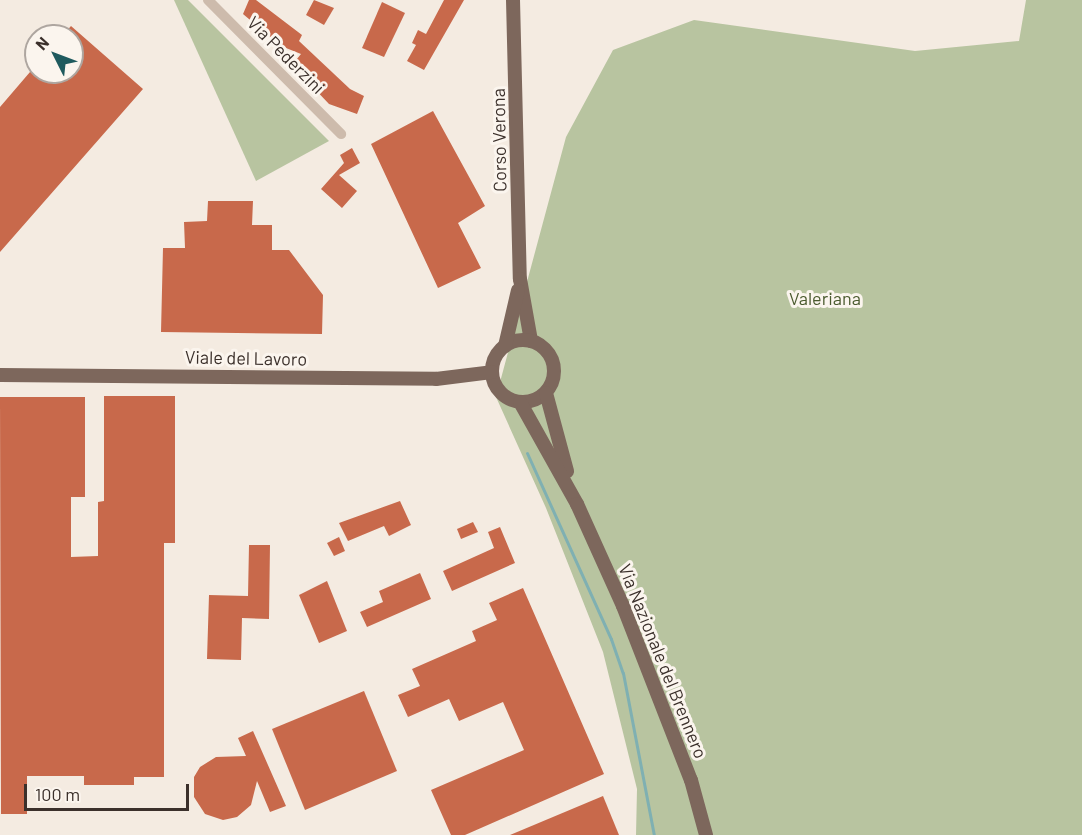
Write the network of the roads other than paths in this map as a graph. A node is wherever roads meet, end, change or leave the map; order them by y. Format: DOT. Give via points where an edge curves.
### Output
graph roads {
  1 [pos="208,0"];
  2 [pos="513,0"];
  3 [pos="341,134"];
  4 [pos="520,279"];
  5 [pos="531,341"];
  6 [pos="505,345"];
  7 [pos="492,372"];
  8 [pos="0,375"];
  9 [pos="546,393"];
  10 [pos="520,402"];
  11 [pos="577,504"];
  12 [pos="706,835"];
  1 -- 3 [label="street, Via Pederzini"];
  2 -- 4 [label="main road, Corso Verona"];
  4 -- 5 [label="main road"];
  4 -- 6 [label="main road" via="512,328"];
  5 -- 6 [label="main road"];
  5 -- 9 [label="main road" via="548,353 553,363 554,373"];
  6 -- 7 [label="main road" via="493,362"];
  7 -- 8 [label="main road, Viale del Lavoro" via="436,379"];
  7 -- 10 [label="main road" via="500,393"];
  9 -- 10 [label="main road"];
  9 -- 11 [label="main road, Via Nazionale del Brennero"];
  10 -- 11 [label="main road, Via Nazionale del Brennero"];
  11 -- 12 [label="main road, Via Nazionale del Brennero" via="656,686 691,780"];
}
